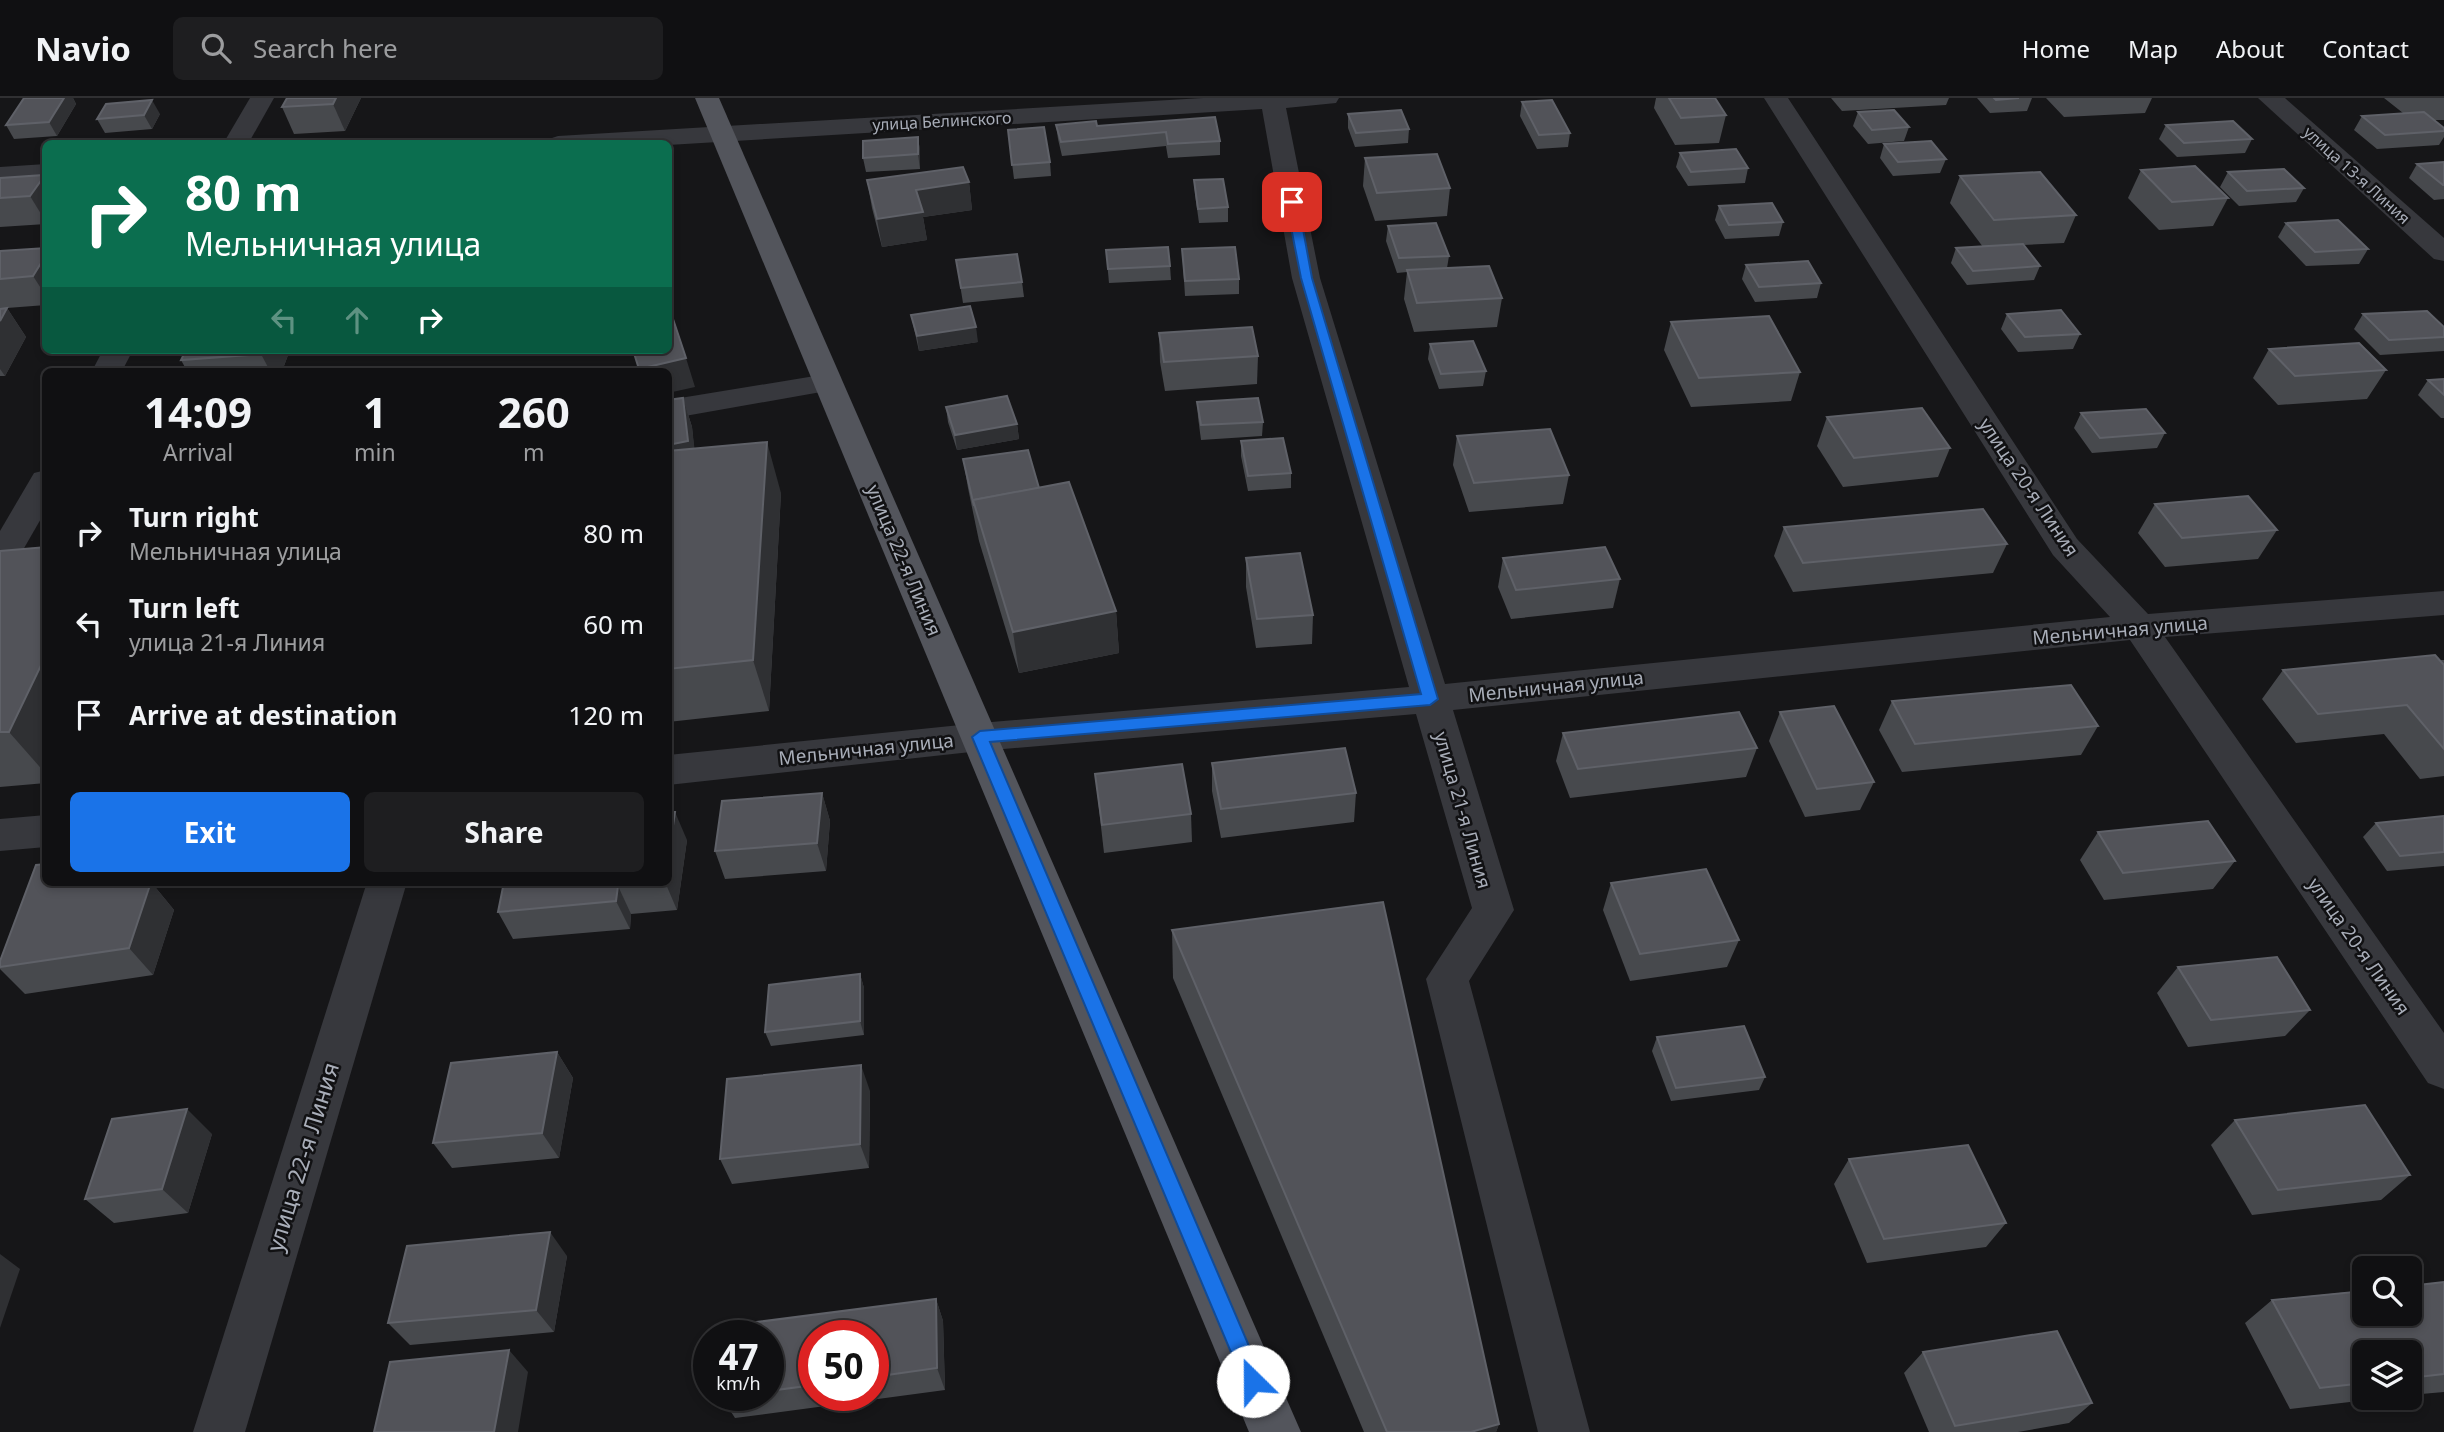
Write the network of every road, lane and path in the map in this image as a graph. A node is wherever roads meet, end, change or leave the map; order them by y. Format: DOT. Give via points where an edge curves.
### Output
graph roads {
  1 [pos="262,98"];
  2 [pos="707,98"];
  3 [pos="1327,98"];
  4 [pos="1776,98"];
  5 [pos="2270,98"];
  6 [pos="1272,100"];
  7 [pos="722,134"];
  8 [pos="237,140"];
  9 [pos="624,140"];
  10 [pos="42,172"];
  11 [pos="0,175"];
  12 [pos="2444,253"];
  13 [pos="827,383"];
  14 [pos="672,409"];
  15 [pos="42,487"];
  16 [pos="0,561"];
  17 [pos="2444,603"];
  18 [pos="2140,627"];
  19 [pos="1430,699"];
  20 [pos="980,737"];
  21 [pos="672,769"];
  22 [pos="42,831"];
  23 [pos="0,835"];
  24 [pos="386,886"];
  25 [pos="2444,1069"];
  26 [pos="219,1432"];
  27 [pos="1275,1432"];
  28 [pos="1564,1432"];
  1 -- 8 [label="street"];
  2 -- 7 [label="main road, улица 22-я Линия"];
  3 -- 6 [label="street, улица Белинского"];
  4 -- 18 [label="street, улица 20-я Линия" via="2065,547"];
  5 -- 12 [label="street, улица 13-я Линия"];
  6 -- 7 [label="street, улица Белинского" via="819,118"];
  6 -- 19 [label="street, улица 21-я Линия" via="1306,278"];
  7 -- 9 [label="street, улица Белинского"];
  7 -- 13 [label="main road, улица 22-я Линия"];
  10 -- 11 [label="street"];
  13 -- 14 [label="street"];
  13 -- 20 [label="main road, улица 22-я Линия"];
  15 -- 16 [label="street"];
  17 -- 18 [label="street, Мельничная улица"];
  18 -- 19 [label="street, Мельничная улица"];
  18 -- 25 [label="street, улица 20-я Линия"];
  19 -- 20 [label="street, Мельничная улица"];
  19 -- 28 [label="street, улица 21-я Линия" via="1493,910 1447,979"];
  20 -- 21 [label="street, Мельничная улица"];
  20 -- 27 [label="main road"];
  22 -- 23 [label="street"];
  24 -- 26 [label="street, улица 22-я Линия"];
}
